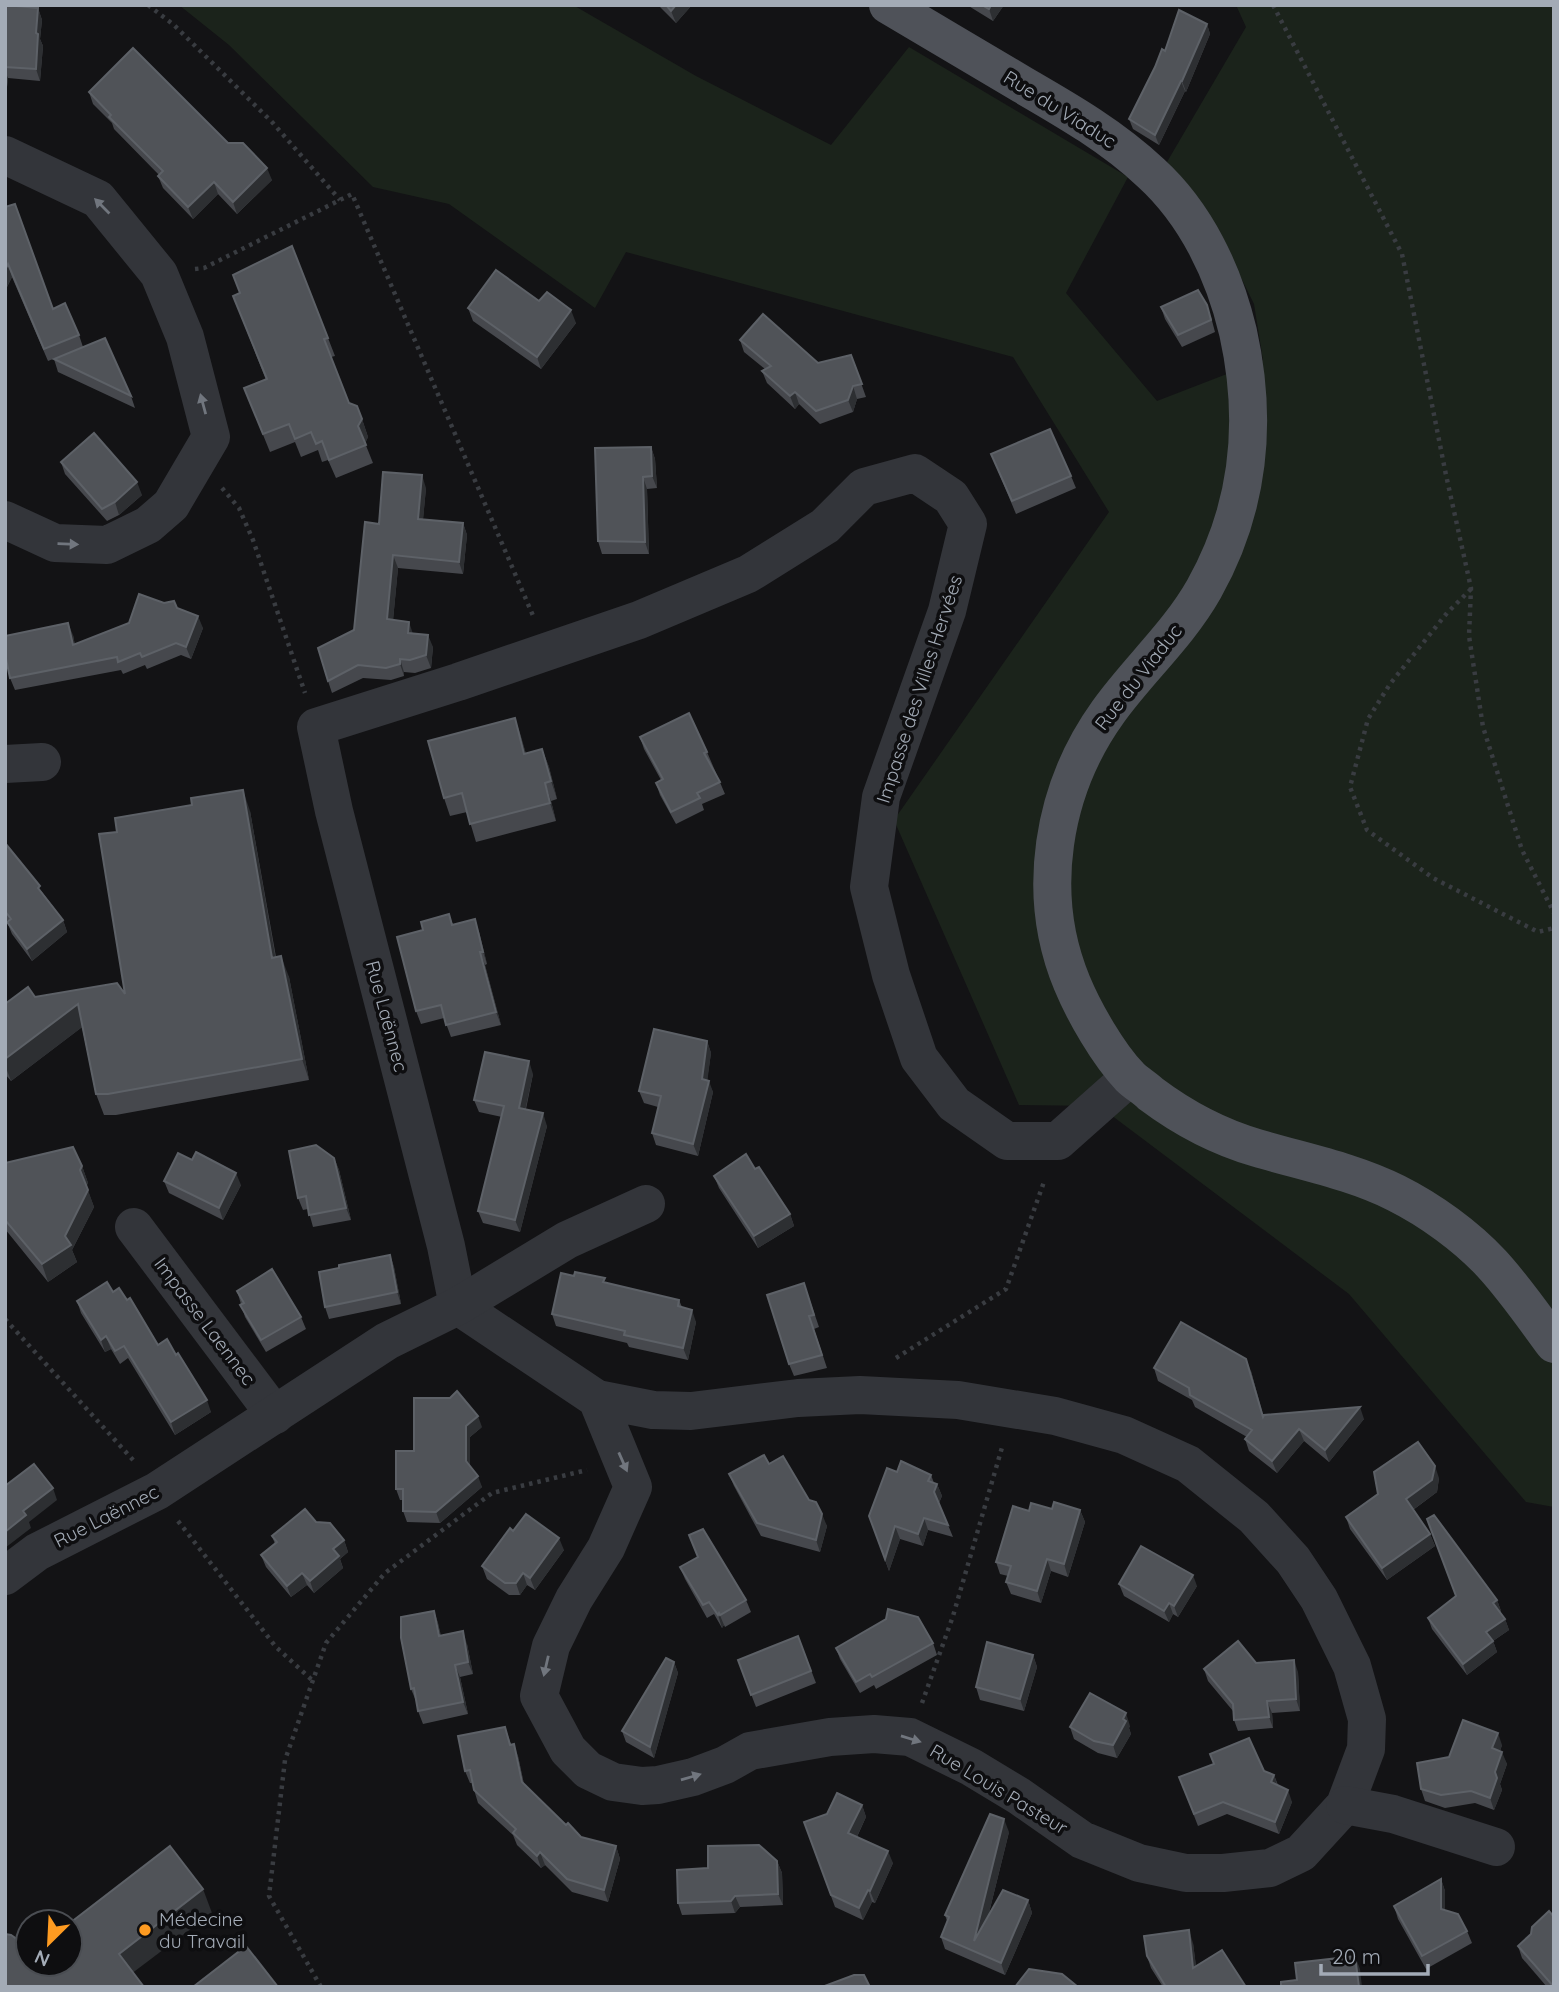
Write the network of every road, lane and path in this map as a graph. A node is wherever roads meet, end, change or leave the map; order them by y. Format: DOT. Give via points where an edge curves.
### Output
graph roads {
  1 [pos="148,5"];
  2 [pos="888,5"];
  3 [pos="1273,5"];
  4 [pos="5,155"];
  5 [pos="340,200"];
  6 [pos="159,274"];
  7 [pos="198,460"];
  8 [pos="5,520"];
  9 [pos="1471,588"];
  10 [pos="548,651"];
  11 [pos="316,727"];
  12 [pos="1554,913"];
  13 [pos="1554,928"];
  14 [pos="1130,1077"];
  15 [pos="1058,1141"];
  16 [pos="646,1204"];
  17 [pos="134,1227"];
  18 [pos="458,1306"];
  19 [pos="1554,1344"];
  20 [pos="891,1361"];
  21 [pos="597,1399"];
  22 [pos="1012,1409"];
  23 [pos="275,1415"];
  24 [pos="622,1461"];
  25 [pos="5,1576"];
  26 [pos="910,1737"];
  27 [pos="1345,1805"];
  28 [pos="1496,1847"];
  29 [pos="321,1987"];
  1 -- 5 [label="path" via="272,122"];
  2 -- 14 [label="main road, Rue du Viaduc" via="1087,123 1153,174 1204,240 1234,313 1249,411 1248,452 1235,521 1202,593 1108,711 1087,745 1072,776 1058,825 1053,907 1063,956 1087,1015"];
  3 -- 9 [label="path" via="1402,254"];
  6 -- 4 [label="street, one-way" via="98,199"];
  5 -- 6 [label="path" via="204,268"];
  5 -- 10 [label="path" via="352,194"];
  7 -- 6 [label="street, one-way" via="211,437 185,337"];
  8 -- 7 [label="street, one-way" via="54,543 107,545 148,525 171,505"];
  7 -- 11 [label="path" via="239,508"];
  9 -- 12 [label="path" via="1469,636 1483,727 1522,850"];
  9 -- 13 [label="path" via="1390,684 1368,719 1350,787 1367,830 1433,878 1538,932"];
  10 -- 11 [label="street, Impasse des Villes Hervées"];
  10 -- 15 [label="street, Impasse des Villes Hervées" via="639,620 748,573 825,526 864,487 915,473 951,497 968,524 947,611 881,797 869,887 891,975 919,1058 954,1104 1007,1141"];
  11 -- 18 [label="street, Rue Laënnec"];
  14 -- 15 [label="street"];
  14 -- 19 [label="main road, Rue du Viaduc" via="1174,1111 1219,1135 1359,1176 1427,1211 1490,1261"];
  15 -- 20 [label="path" via="1006,1289"];
  16 -- 18 [label="street, Rue Laënnec" via="567,1240"];
  17 -- 23 [label="street, Impasse Laennec"];
  18 -- 21 [label="street, Rue Louis Pasteur"];
  18 -- 23 [label="street, Rue Laënnec" via="387,1341"];
  21 -- 22 [label="street, Rue Louis Pasteur" via="653,1410 691,1411 860,1395 958,1400"];
  21 -- 24 [label="street, Rue Louis Pasteur"];
  22 -- 26 [label="path" via="953,1616"];
  22 -- 27 [label="street, Rue Louis Pasteur" via="1124,1436 1188,1464 1254,1517 1293,1560 1320,1599 1352,1666 1367,1719 1366,1749"];
  23 -- 25 [label="street, Rue Laënnec" via="156,1491 37,1552"];
  24 -- 26 [label="street, Rue Louis Pasteur, one-way" via="634,1487 551,1646 539,1696 568,1750 588,1770 613,1782 658,1785 693,1777 750,1751 830,1737"];
  24 -- 29 [label="path" via="492,1493 385,1573 326,1643 285,1760 269,1896"];
  26 -- 27 [label="street, Rue Louis Pasteur, one-way" via="971,1767 1082,1840 1139,1863 1186,1873 1270,1868 1301,1853"];
  27 -- 28 [label="street" via="1393,1814"];
}
